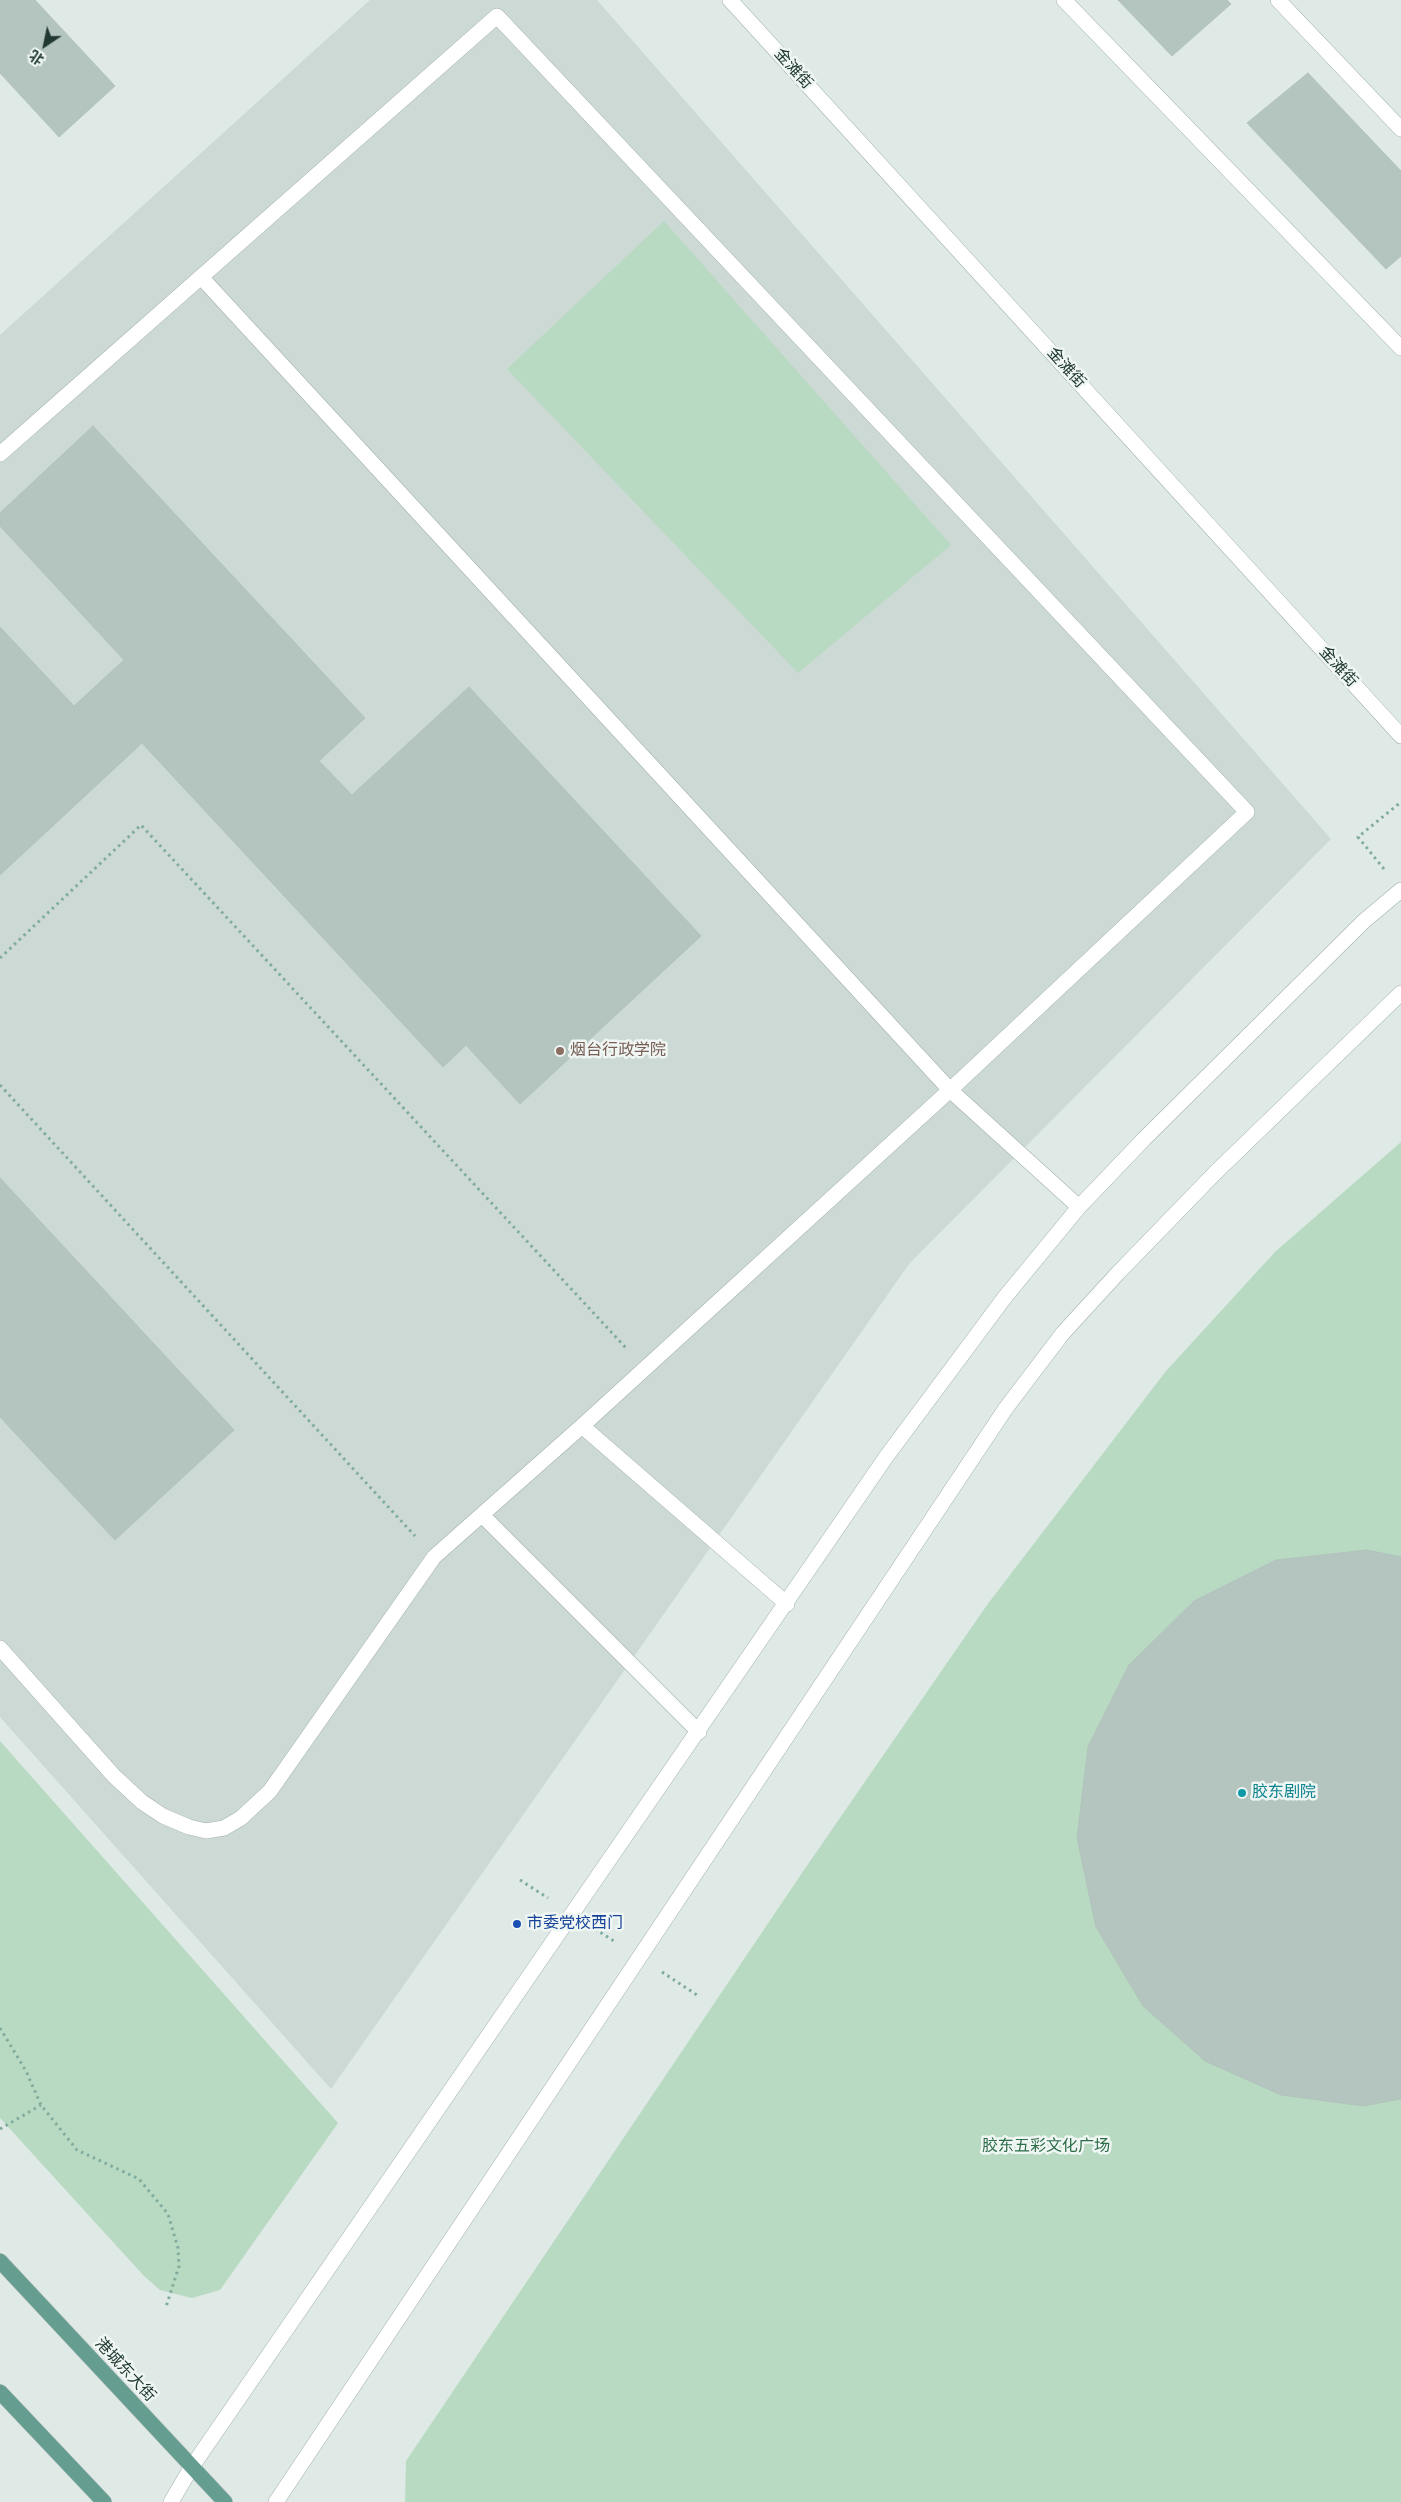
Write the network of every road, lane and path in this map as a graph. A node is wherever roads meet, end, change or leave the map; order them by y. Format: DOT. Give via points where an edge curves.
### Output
graph roads {
  1 [pos="730,0"];
  2 [pos="1064,0"];
  3 [pos="1278,0"];
  4 [pos="1401,129"];
  5 [pos="201,277"];
  6 [pos="1401,348"];
  7 [pos="0,454"];
  8 [pos="1401,736"];
  9 [pos="1401,802"];
  10 [pos="1389,874"];
  11 [pos="1401,890"];
  12 [pos="0,958"];
  13 [pos="1401,993"];
  14 [pos="0,1085"];
  15 [pos="950,1090"];
  16 [pos="1078,1207"];
  17 [pos="645,1368"];
  18 [pos="582,1426"];
  19 [pos="482,1514"];
  20 [pos="434,1557"];
  21 [pos="787,1604"];
  22 [pos="0,1648"];
  23 [pos="699,1732"];
  24 [pos="520,1880"];
  25 [pos="552,1901"];
  26 [pos="592,1927"];
  27 [pos="625,1948"];
  28 [pos="657,1969"];
  29 [pos="697,1995"];
  30 [pos="0,2028"];
  31 [pos="41,2106"];
  32 [pos="0,2129"];
  33 [pos="0,2261"];
  34 [pos="166,2307"];
  35 [pos="0,2392"];
  36 [pos="191,2468"];
  37 [pos="104,2502"];
  38 [pos="171,2502"];
  39 [pos="225,2502"];
  40 [pos="276,2502"];
  1 -- 8 [label="street, 金滩街"];
  2 -- 6 [label="street"];
  3 -- 4 [label="street"];
  5 -- 7 [label="street"];
  5 -- 15 [label="street"];
  5 -- 15 [label="street" via="497,16 1247,812"];
  9 -- 10 [label="path" via="1358,837"];
  11 -- 16 [label="street" via="1358,928"];
  12 -- 17 [label="path" via="141,826"];
  13 -- 40 [label="street" via="1215,1173 1118,1273 1063,1333 1006,1408"];
  14 -- 20 [label="path"];
  15 -- 16 [label="street"];
  15 -- 17 [label="street"];
  16 -- 21 [label="street" via="1005,1297 886,1458"];
  17 -- 18 [label="street"];
  18 -- 19 [label="street"];
  18 -- 21 [label="street"];
  19 -- 20 [label="street"];
  19 -- 23 [label="street"];
  20 -- 22 [label="street" via="270,1791 252,1809 224,1828 206,1831 189,1827 142,1802 114,1776"];
  21 -- 23 [label="street"];
  23 -- 36 [label="street"];
  24 -- 25 [label="path"];
  26 -- 27 [label="path"];
  28 -- 29 [label="path"];
  30 -- 31 [label="path" via="26,2071"];
  31 -- 32 [label="path"];
  31 -- 34 [label="path" via="77,2150 139,2180 168,2214 178,2248 179,2266"];
  33 -- 36 [label="main road, 港城东大街"];
  35 -- 37 [label="main road"];
  36 -- 38 [label="street"];
  36 -- 39 [label="main road, 港城东大街"];
}
